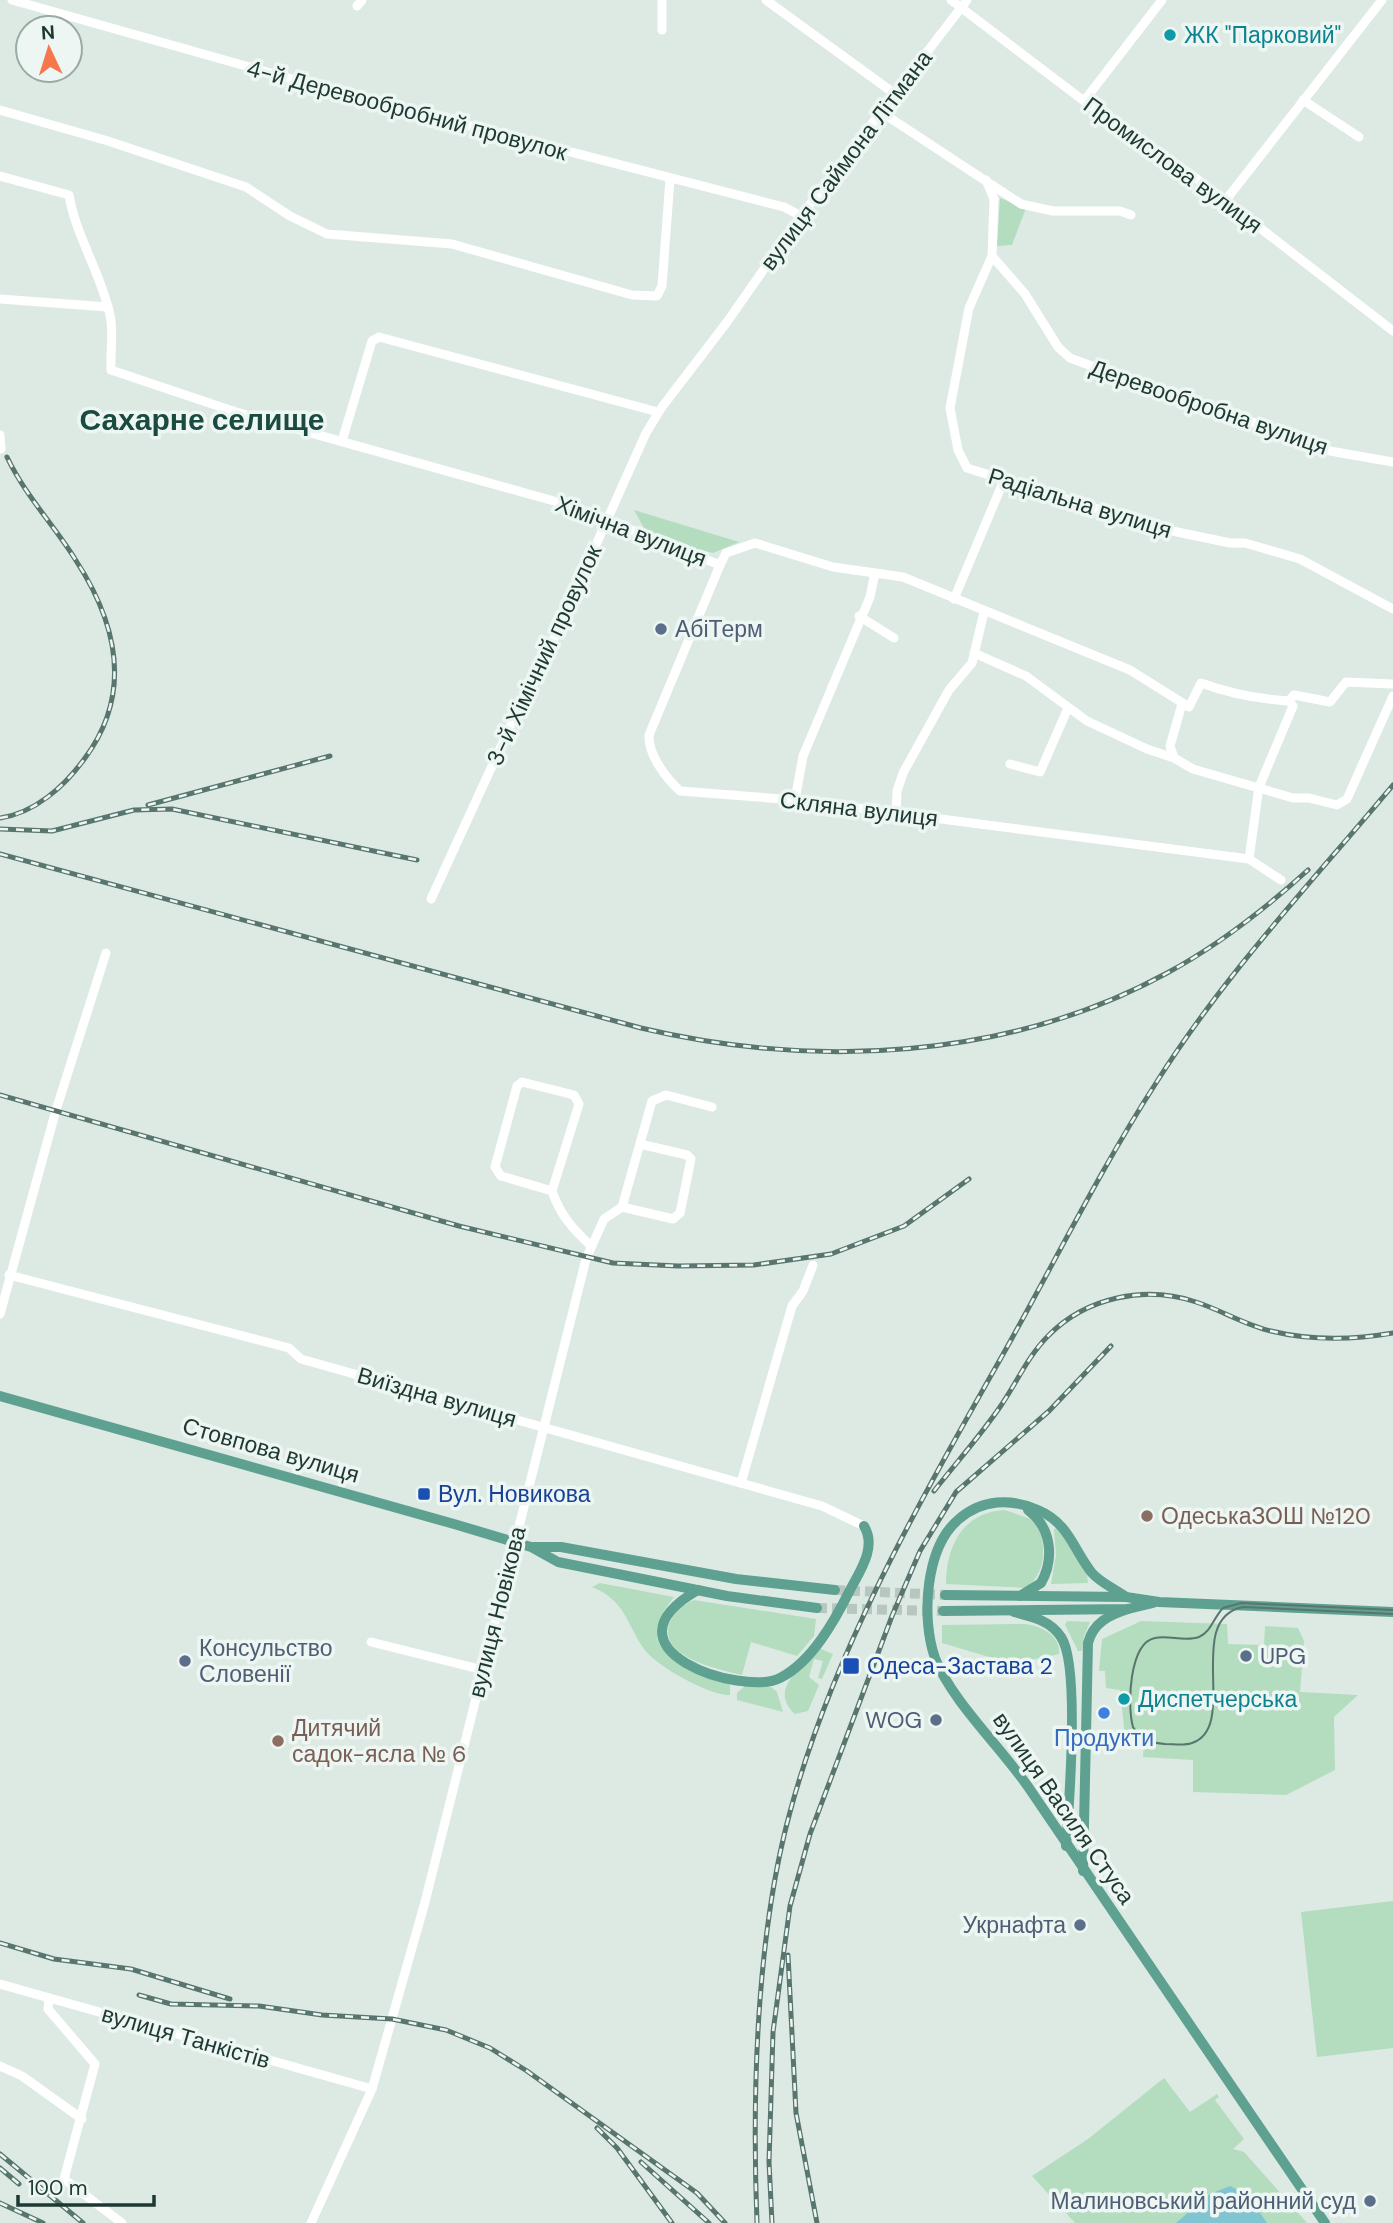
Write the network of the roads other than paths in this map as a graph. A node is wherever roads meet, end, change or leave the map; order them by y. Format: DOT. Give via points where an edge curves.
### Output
graph roads {
  1 [pos="12,0"];
  2 [pos="662,0"];
  3 [pos="766,0"];
  4 [pos="951,0"];
  5 [pos="1163,0"];
  6 [pos="1382,0"];
  7 [pos="964,4"];
  8 [pos="662,30"];
  9 [pos="895,94"];
  10 [pos="1303,100"];
  11 [pos="1084,101"];
  12 [pos="0,110"];
  13 [pos="881,112"];
  14 [pos="1359,137"];
  15 [pos="0,176"];
  16 [pos="670,178"];
  17 [pos="986,180"];
  18 [pos="1225,201"];
  19 [pos="1130,215"];
  20 [pos="801,216"];
  21 [pos="992,256"];
  22 [pos="0,299"];
  23 [pos="108,307"];
  24 [pos="727,322"];
  25 [pos="1393,331"];
  26 [pos="658,412"];
  27 [pos="0,435"];
  28 [pos="342,441"];
  29 [pos="2,449"];
  30 [pos="1393,462"];
  31 [pos="1004,480"];
  32 [pos="607,520"];
  33 [pos="720,565"];
  34 [pos="875,573"];
  35 [pos="954,599"];
  36 [pos="1393,609"];
  37 [pos="984,612"];
  38 [pos="859,616"];
  39 [pos="894,638"];
  40 [pos="974,653"];
  41 [pos="1393,684"];
  42 [pos="1393,696"];
  43 [pos="1289,701"];
  44 [pos="1182,704"];
  45 [pos="1068,708"];
  46 [pos="1174,758"];
  47 [pos="1010,764"];
  48 [pos="1259,787"];
  49 [pos="795,800"];
  50 [pos="896,814"];
  51 [pos="1249,859"];
  52 [pos="1281,880"];
  53 [pos="431,899"];
  54 [pos="106,953"];
  55 [pos="712,1107"];
  56 [pos="640,1144"];
  57 [pos="552,1191"];
  58 [pos="622,1207"];
  59 [pos="591,1246"];
  60 [pos="813,1265"];
  61 [pos="9,1275"];
  62 [pos="0,1314"];
  63 [pos="0,1396"];
  64 [pos="542,1427"];
  65 [pos="741,1483"];
  66 [pos="1020,1504"];
  67 [pos="864,1526"];
  68 [pos="514,1542"];
  69 [pos="531,1547"];
  70 [pos="698,1590"];
  71 [pos="835,1590"];
  72 [pos="945,1595"];
  73 [pos="1015,1597"];
  74 [pos="1126,1597"];
  75 [pos="1159,1602"];
  76 [pos="817,1608"];
  77 [pos="1128,1609"];
  78 [pos="943,1611"];
  79 [pos="1014,1612"];
  80 [pos="1393,1612"];
  81 [pos="371,1642"];
  82 [pos="483,1670"];
  83 [pos="1066,1846"];
  84 [pos="1083,1871"];
  85 [pos="0,1984"];
  86 [pos="49,1998"];
  87 [pos="0,2066"];
  88 [pos="372,2089"];
  89 [pos="82,2119"];
  90 [pos="122,2223"];
  91 [pos="311,2223"];
  92 [pos="1325,2223"];
  1 -- 16 [label="street, 4-й Деревообробний провулок" via="327,89"];
  2 -- 8 [label="street"];
  3 -- 9 [label="street"];
  4 -- 7 [label="street, Промислова вулиця"];
  5 -- 11 [label="street"];
  6 -- 10 [label="street"];
  7 -- 9 [label="street, вулиця Саймона Літмана"];
  7 -- 11 [label="street, Промислова вулиця"];
  9 -- 13 [label="street, вулиця Саймона Літмана"];
  10 -- 14 [label="street"];
  10 -- 18 [label="street"];
  11 -- 18 [label="street, Промислова вулиця"];
  12 -- 16 [label="street" via="246,187 327,234 452,244 632,295 657,296 662,286"];
  13 -- 17 [label="street"];
  13 -- 20 [label="street, вулиця Саймона Літмана"];
  15 -- 23 [label="street, Хімічна вулиця" via="69,195 75,227"];
  16 -- 20 [label="street, 4-й Деревообробний провулок" via="784,206"];
  17 -- 19 [label="street" via="1021,204"];
  17 -- 21 [label="street, Радіальна вулиця" via="994,199"];
  18 -- 25 [label="street, Промислова вулиця"];
  20 -- 24 [label="street, вулиця Саймона Літмана"];
  21 -- 30 [label="street, Деревообробна вулиця" via="1070,358 1330,451"];
  21 -- 31 [label="street, Радіальна вулиця" via="969,308 950,408 962,462 975,472"];
  22 -- 23 [label="street"];
  23 -- 28 [label="street, Хімічна вулиця" via="111,370"];
  24 -- 26 [label="street, 3-й Хімічний провулок"];
  26 -- 28 [label="street" via="379,337 372,341"];
  26 -- 32 [label="street, 3-й Хімічний провулок"];
  27 -- 29 [label="street"];
  28 -- 32 [label="street, Хімічна вулиця"];
  31 -- 35 [label="street"];
  31 -- 36 [label="street, Радіальна вулиця" via="1158,528 1245,543 1300,559"];
  32 -- 33 [label="street, Хімічна вулиця"];
  32 -- 53 [label="street, 3-й Хімічний провулок"];
  33 -- 34 [label="street, Хімічна вулиця" via="726,553 755,543 833,567"];
  33 -- 49 [label="street, Скляна вулиця" via="648,746 680,791"];
  34 -- 35 [label="street, Хімічна вулиця" via="903,577"];
  34 -- 38 [label="street" via="870,597"];
  35 -- 37 [label="street, Хімічна вулиця"];
  37 -- 40 [label="street"];
  37 -- 44 [label="street, Хімічна вулиця" via="1130,670"];
  38 -- 39 [label="street"];
  38 -- 49 [label="street" via="803,756"];
  40 -- 45 [label="street" via="1026,676"];
  40 -- 50 [label="street" via="903,773"];
  41 -- 43 [label="street" via="1346,682 1330,702 1294,695"];
  42 -- 48 [label="street" via="1341,805"];
  43 -- 44 [label="street" via="1235,695 1201,683 1189,707"];
  43 -- 48 [label="street" via="1293,706"];
  44 -- 46 [label="street" via="1170,746"];
  45 -- 46 [label="street"];
  45 -- 47 [label="street" via="1040,772"];
  46 -- 48 [label="street" via="1193,769"];
  48 -- 51 [label="street"];
  49 -- 50 [label="street, Скляна вулиця"];
  50 -- 51 [label="street, Скляна вулиця"];
  51 -- 52 [label="street, Скляна вулиця"];
  54 -- 61 [label="street"];
  55 -- 56 [label="street" via="659,1096 652,1101"];
  56 -- 58 [label="street"];
  56 -- 58 [label="street" via="691,1159 680,1213 673,1219"];
  57 -- 57 [label="street" via="501,1176 495,1167 517,1086 522,1082 575,1095 579,1104"];
  57 -- 59 [label="street" via="558,1208"];
  58 -- 59 [label="street, вулиця Новікова" via="604,1219"];
  59 -- 64 [label="street, вулиця Новікова"];
  60 -- 65 [label="street" via="792,1306"];
  61 -- 62 [label="street"];
  61 -- 64 [label="street, Виїздна вулиця" via="289,1348 301,1359"];
  63 -- 68 [label="main road, Стовпова вулиця"];
  64 -- 65 [label="street, Виїздна вулиця"];
  64 -- 68 [label="street, вулиця Новікова"];
  65 -- 67 [label="street, Виїздна вулиця" via="822,1506"];
  66 -- 73 [label="main road" via="1044,1526 1048,1560 1041,1583"];
  66 -- 74 [label="main road" via="1061,1525 1093,1574"];
  66 -- 83 [label="main road, вулиця Василя Стуса" via="979,1506 948,1531 933,1569 928,1624 943,1674 1023,1779"];
  67 -- 70 [label="main road" via="869,1533 868,1551 839,1611 795,1667 777,1679 758,1682 726,1677 689,1664 667,1649 662,1638 664,1617 676,1603"];
  68 -- 69 [label="main road, Стовпова вулиця"];
  68 -- 82 [label="street, вулиця Новікова"];
  69 -- 70 [label="main road, Стовпова вулиця" via="558,1562"];
  69 -- 71 [label="main road, Стовпова вулиця" via="561,1547 723,1577"];
  70 -- 76 [label="main road, Стовпова вулиця"];
  72 -- 73 [label="main road"];
  73 -- 74 [label="main road"];
  74 -- 75 [label="main road"];
  75 -- 77 [label="main road"];
  75 -- 80 [label="main road"];
  77 -- 79 [label="main road"];
  77 -- 84 [label="main road" via="1102,1620 1087,1643"];
  78 -- 79 [label="main road"];
  79 -- 83 [label="main road" via="1055,1628 1068,1651"];
  81 -- 82 [label="street"];
  82 -- 88 [label="street, вулиця Новікова"];
  83 -- 84 [label="main road, вулиця Василя Стуса"];
  84 -- 92 [label="main road, вулиця Василя Стуса"];
  85 -- 86 [label="street, вулиця Танкістів"];
  86 -- 88 [label="street, вулиця Танкістів"];
  86 -- 89 [label="street" via="48,2009 95,2064"];
  87 -- 89 [label="street" via="22,2076"];
  88 -- 91 [label="street, вулиця Новікова"];
  89 -- 90 [label="street" via="64,2179"];
}
